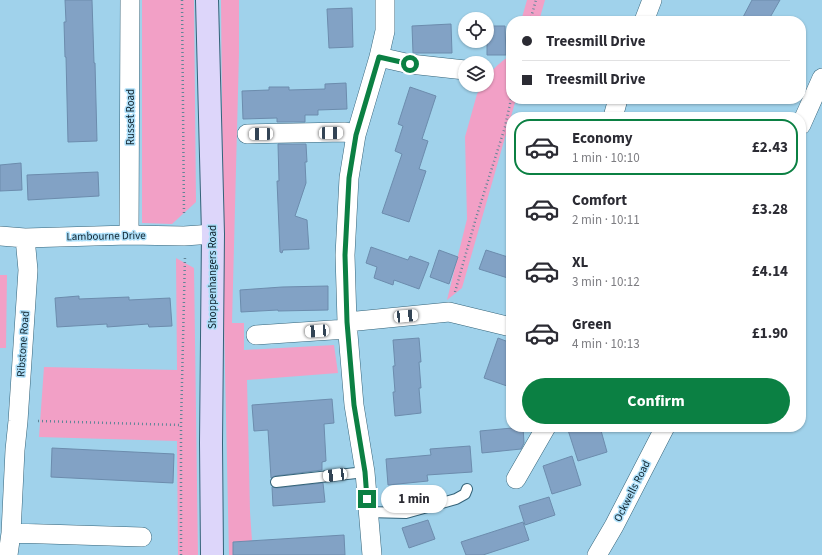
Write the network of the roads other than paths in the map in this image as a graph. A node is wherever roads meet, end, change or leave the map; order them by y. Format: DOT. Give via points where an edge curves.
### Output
graph roads {
  1 [pos="130,0"];
  2 [pos="207,0"];
  3 [pos="385,0"];
  4 [pos="652,0"];
  5 [pos="646,16"];
  6 [pos="379,57"];
  7 [pos="458,69"];
  8 [pos="822,78"];
  9 [pos="806,114"];
  10 [pos="247,134"];
  11 [pos="356,135"];
  12 [pos="129,234"];
  13 [pos="213,234"];
  14 [pos="0,236"];
  15 [pos="25,238"];
  16 [pos="347,325"];
  17 [pos="506,326"];
  18 [pos="256,335"];
  19 [pos="543,432"];
  20 [pos="662,432"];
  21 [pos="7,450"];
  22 [pos="365,472"];
  23 [pos="516,479"];
  24 [pos="276,482"];
  25 [pos="468,489"];
  26 [pos="368,512"];
  27 [pos="11,533"];
  28 [pos="142,538"];
  29 [pos="8,555"];
  30 [pos="212,555"];
  31 [pos="372,555"];
  32 [pos="597,555"];
  1 -- 12 [label="street, Russet Road"];
  2 -- 13 [label="street, Shoppenhangers Road"];
  3 -- 6 [label="street" via="385,31"];
  4 -- 5 [label="street"];
  6 -- 7 [label="street" via="410,64"];
  6 -- 11 [label="street"];
  8 -- 9 [label="street"];
  10 -- 11 [label="street" via="345,132"];
  11 -- 16 [label="street" via="349,178 345,255"];
  12 -- 13 [label="street, Lambourne Drive"];
  12 -- 15 [label="street, Lambourne Drive"];
  13 -- 30 [label="street, Shoppenhangers Road"];
  14 -- 15 [label="street, Lambourne Drive"];
  15 -- 21 [label="street, Ribstone Road" via="28,270 18,421"];
  16 -- 17 [label="street" via="449,312"];
  16 -- 18 [label="street"];
  16 -- 22 [label="street" via="354,405"];
  19 -- 23 [label="street"];
  20 -- 32 [label="street, Ockwells Road"];
  21 -- 27 [label="street, Ribstone Road"];
  22 -- 24 [label="lane"];
  22 -- 26 [label="street"];
  25 -- 26 [label="lane" via="456,500 406,513"];
  26 -- 31 [label="street"];
  27 -- 28 [label="street"];
  27 -- 29 [label="street, Ribstone Road"];
}
